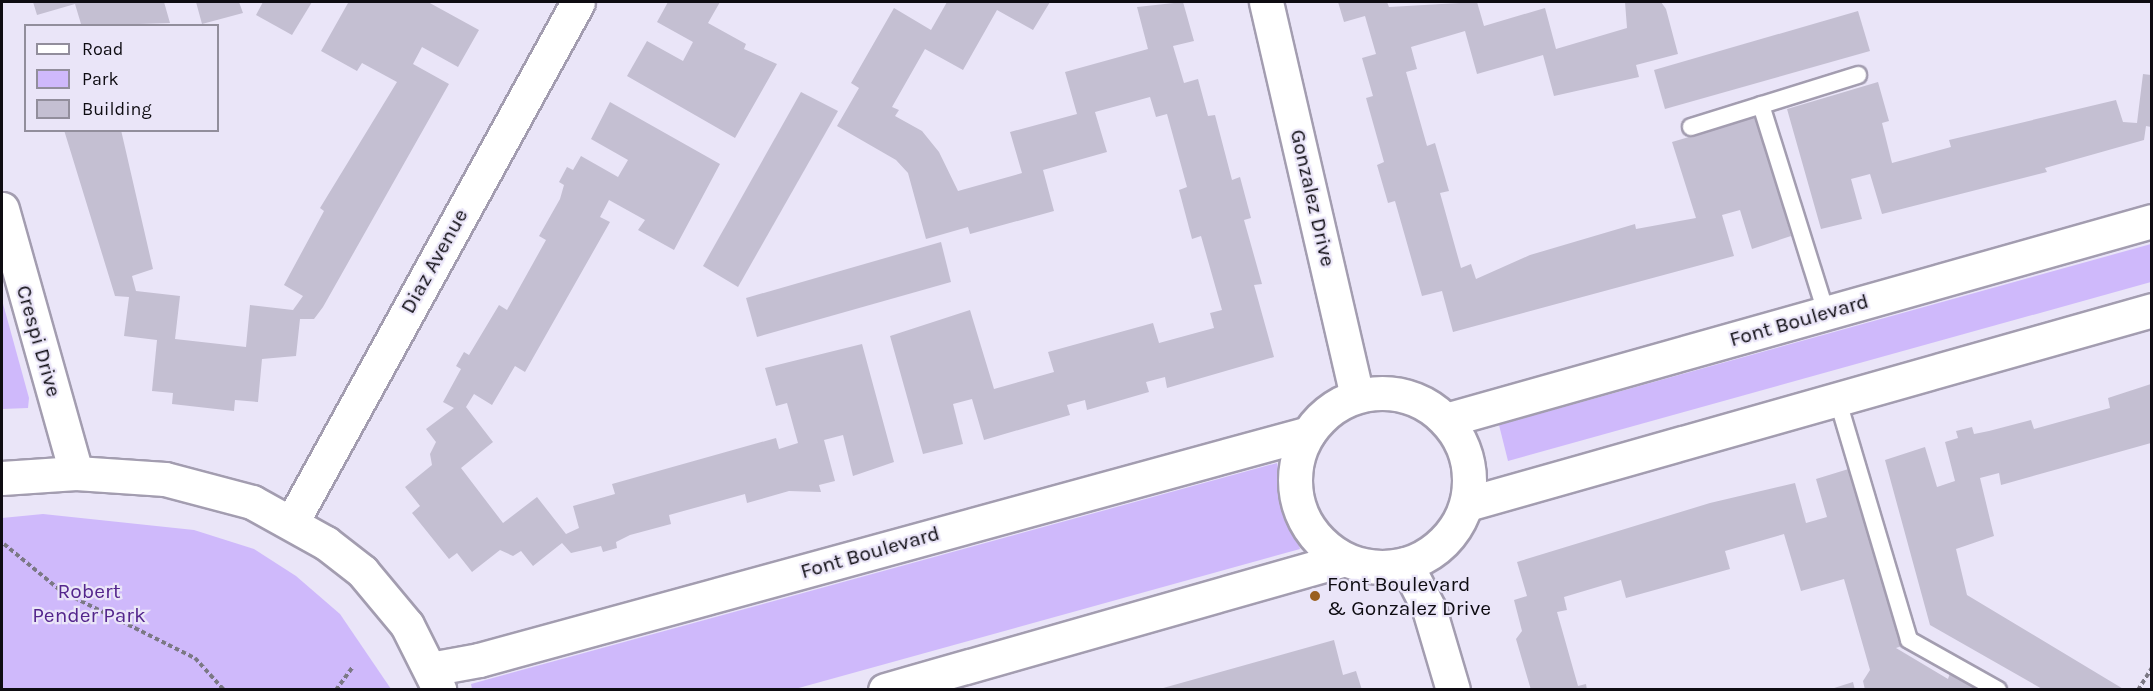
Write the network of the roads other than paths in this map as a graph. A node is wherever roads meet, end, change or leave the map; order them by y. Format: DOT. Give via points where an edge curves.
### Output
graph roads {
  1 [pos="579,2"];
  2 [pos="1266,2"];
  3 [pos="1858,75"];
  4 [pos="1761,105"];
  5 [pos="1691,127"];
  6 [pos="2,209"];
  7 [pos="2151,221"];
  8 [pos="2151,310"];
  9 [pos="1826,312"];
  10 [pos="1357,396"];
  11 [pos="1837,398"];
  12 [pos="1446,420"];
  13 [pos="1309,433"];
  14 [pos="76,473"];
  15 [pos="2,478"];
  16 [pos="1467,504"];
  17 [pos="292,522"];
  18 [pos="1344,559"];
  19 [pos="1406,564"];
  20 [pos="435,679"];
  21 [pos="885,690"];
  22 [pos="1453,690"];
  23 [pos="1998,690"];
  1 -- 17 [label="street, Diaz Avenue"];
  2 -- 10 [label="street, Gonzalez Drive"];
  3 -- 4 [label="lane"];
  4 -- 5 [label="lane"];
  4 -- 9 [label="lane"];
  6 -- 14 [label="street, Crespi Drive"];
  7 -- 9 [label="street, Font Boulevard"];
  8 -- 11 [label="street"];
  9 -- 12 [label="street, Font Boulevard"];
  10 -- 12 [label="street" via="1414,398"];
  10 -- 13 [label="street" via="1329,410"];
  11 -- 16 [label="street"];
  11 -- 23 [label="lane" via="1910,640"];
  12 -- 16 [label="street" via="1469,468"];
  13 -- 18 [label="street" via="1296,467 1298,504 1315,537"];
  13 -- 20 [label="street, Font Boulevard" via="486,658"];
  14 -- 15 [label="street"];
  14 -- 17 [label="street" via="165,479 213,490"];
  16 -- 19 [label="street" via="1444,541"];
  17 -- 20 [label="street" via="362,571 395,608"];
  18 -- 19 [label="street" via="1364,566"];
  18 -- 21 [label="street"];
  19 -- 22 [label="street" via="1429,609"];
}
